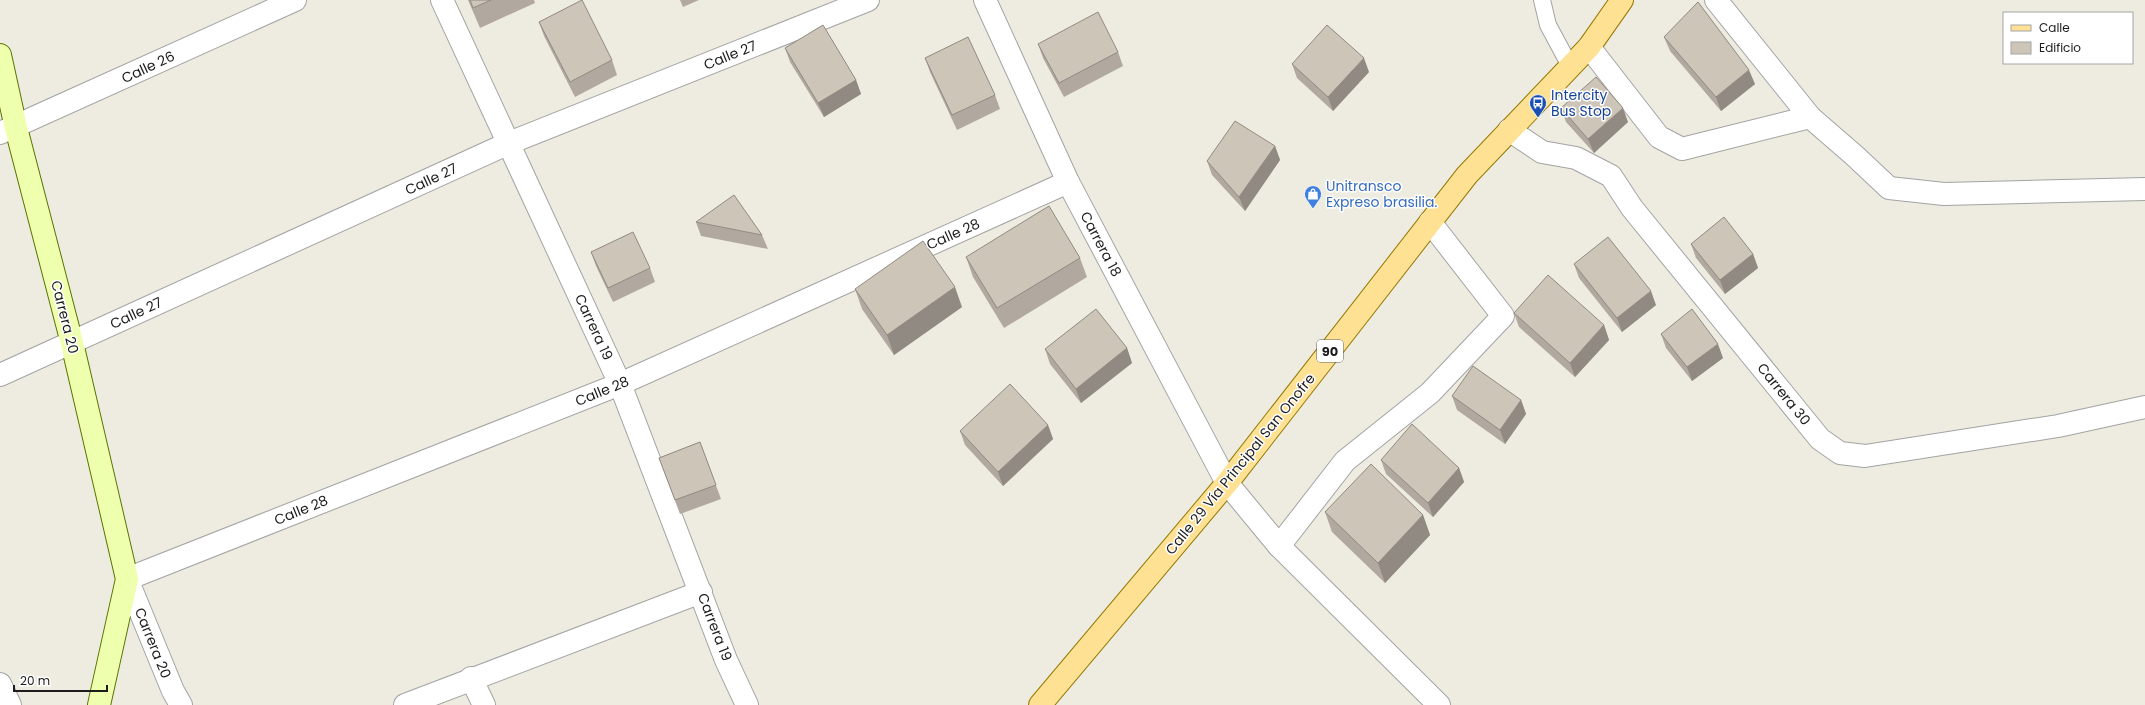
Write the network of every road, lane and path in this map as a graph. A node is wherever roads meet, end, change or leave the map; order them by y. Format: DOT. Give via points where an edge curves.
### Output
graph roads {
  1 [pos="295,0"];
  2 [pos="442,0"];
  3 [pos="868,0"];
  4 [pos="985,0"];
  5 [pos="1542,0"];
  6 [pos="1622,0"];
  7 [pos="1716,0"];
  8 [pos="1589,47"];
  9 [pos="0,55"];
  10 [pos="1570,66"];
  11 [pos="1810,117"];
  12 [pos="1509,130"];
  13 [pos="8,131"];
  14 [pos="508,143"];
  15 [pos="1068,182"];
  16 [pos="2145,189"];
  17 [pos="1430,222"];
  18 [pos="72,342"];
  19 [pos="0,374"];
  20 [pos="620,384"];
  21 [pos="2145,407"];
  22 [pos="1227,483"];
  23 [pos="1280,546"];
  24 [pos="127,579"];
  25 [pos="701,592"];
  26 [pos="471,678"];
  27 [pos="0,684"];
  28 [pos="10,705"];
  29 [pos="99,705"];
  30 [pos="181,705"];
  31 [pos="405,705"];
  32 [pos="484,705"];
  33 [pos="747,705"];
  34 [pos="1040,705"];
  35 [pos="1439,705"];
  1 -- 13 [label="street, Calle 26"];
  2 -- 14 [label="street, Carrera 19"];
  3 -- 14 [label="street, Calle 27"];
  4 -- 15 [label="street, Carrera 18"];
  5 -- 10 [label="lane" via="1548,25"];
  6 -- 8 [label="main road, Calle 29 Vía Principal San Onofre / 90"];
  7 -- 11 [label="street"];
  8 -- 10 [label="main road, Calle 29 Vía Principal San Onofre / 90"];
  8 -- 11 [label="street" via="1659,137 1682,149"];
  9 -- 13 [label="street, Carrera 20"];
  10 -- 12 [label="main road, Calle 29 Vía Principal San Onofre / 90"];
  11 -- 16 [label="street" via="1889,188 1944,194"];
  12 -- 17 [label="main road, Calle 29 Vía Principal San Onofre / 90" via="1466,175"];
  12 -- 21 [label="street, Carrera 30" via="1542,152 1576,158 1611,176 1632,208 1820,439 1840,453 1865,456 2058,426"];
  13 -- 18 [label="street, Carrera 20"];
  14 -- 18 [label="street, Calle 27"];
  14 -- 20 [label="street, Carrera 19"];
  15 -- 20 [label="street, Calle 28"];
  15 -- 22 [label="street, Carrera 18"];
  17 -- 22 [label="main road, Calle 29 Vía Principal San Onofre / 90"];
  17 -- 23 [label="street" via="1503,316 1430,393 1345,461"];
  18 -- 19 [label="street, Calle 27"];
  18 -- 24 [label="street, Carrera 20"];
  20 -- 24 [label="street, Calle 28"];
  20 -- 25 [label="street, Carrera 19"];
  22 -- 23 [label="street, Carrera 18"];
  22 -- 34 [label="main road, Calle 29 Vía Principal San Onofre / 90"];
  23 -- 35 [label="street, Carrera 18"];
  24 -- 29 [label="street, Carrera 20"];
  24 -- 30 [label="street, Carrera 20"];
  25 -- 26 [label="street"];
  25 -- 33 [label="street, Carrera 19" via="726,660"];
  26 -- 31 [label="street"];
  26 -- 32 [label="street"];
  27 -- 28 [label="street"];
}
